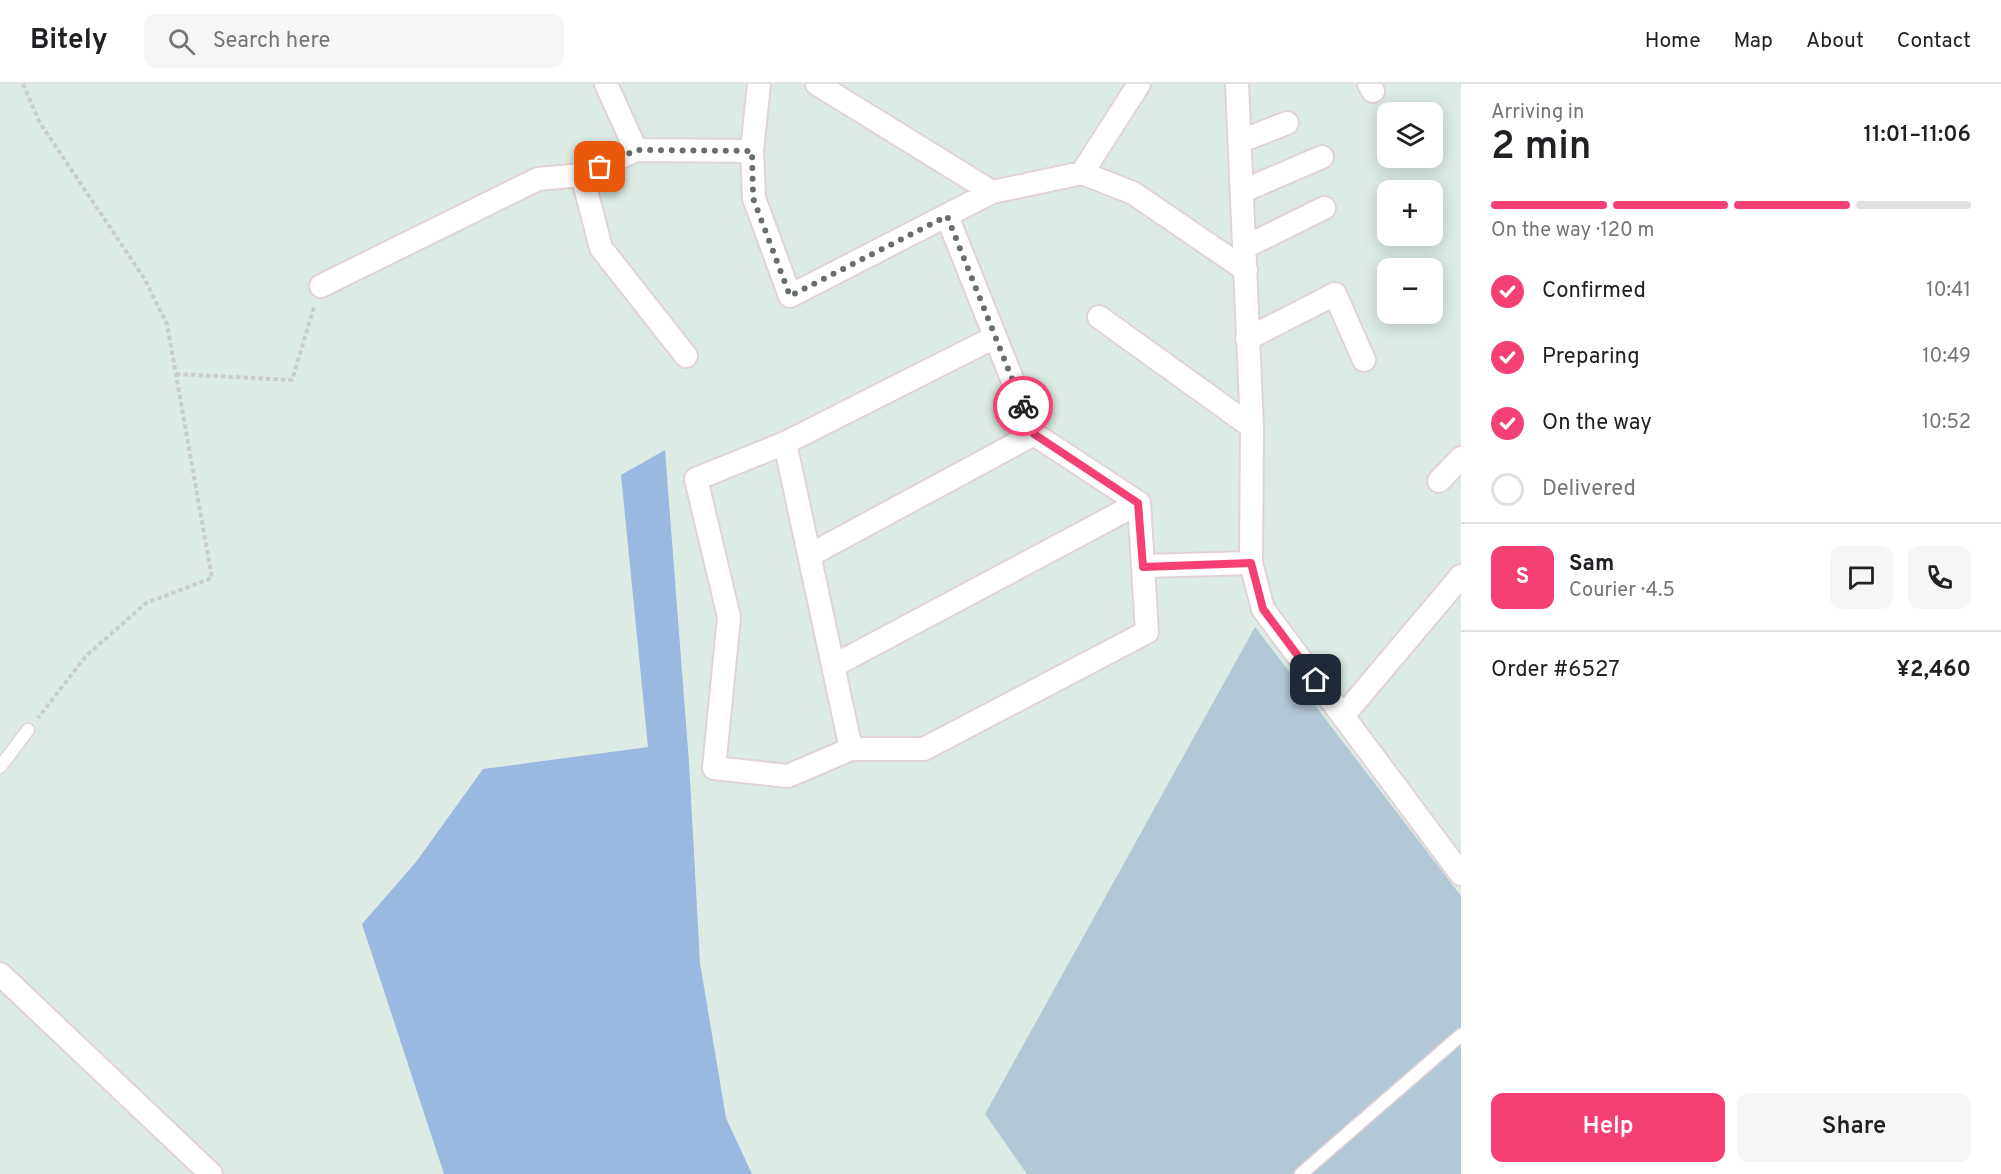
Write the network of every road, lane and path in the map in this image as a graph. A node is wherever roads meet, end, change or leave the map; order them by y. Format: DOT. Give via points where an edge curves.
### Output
graph roads {
  1 [pos="23,84"];
  2 [pos="606,84"];
  3 [pos="759,84"];
  4 [pos="817,84"];
  5 [pos="1237,84"];
  6 [pos="1136,85"];
  7 [pos="1287,123"];
  8 [pos="1241,141"];
  9 [pos="636,150"];
  10 [pos="752,151"];
  11 [pos="1322,157"];
  12 [pos="1082,173"];
  13 [pos="582,175"];
  14 [pos="1243,191"];
  15 [pos="992,192"];
  16 [pos="1324,208"];
  17 [pos="947,216"];
  18 [pos="1245,247"];
  19 [pos="1246,270"];
  20 [pos="321,286"];
  21 [pos="1100,317"];
  22 [pos="995,337"];
  23 [pos="1247,339"];
  24 [pos="686,356"];
  25 [pos="1364,360"];
  26 [pos="176,374"];
  27 [pos="1252,427"];
  28 [pos="1034,434"];
  29 [pos="785,443"];
  30 [pos="1138,503"];
  31 [pos="810,555"];
  32 [pos="1251,563"];
  33 [pos="1143,567"];
  34 [pos="1461,576"];
  35 [pos="833,666"];
  36 [pos="1343,716"];
  37 [pos="28,730"];
  38 [pos="851,749"];
  39 [pos="0,767"];
  40 [pos="1461,874"];
  41 [pos="0,974"];
  42 [pos="1461,1035"];
  43 [pos="211,1174"];
  44 [pos="1300,1174"];
  1 -- 26 [label="path" via="40,123 144,278 167,324"];
  2 -- 9 [label="street"];
  3 -- 10 [label="street"];
  4 -- 15 [label="street"];
  5 -- 8 [label="street"];
  6 -- 12 [label="street"];
  7 -- 8 [label="street"];
  8 -- 14 [label="street"];
  9 -- 10 [label="street"];
  9 -- 13 [label="street"];
  10 -- 17 [label="street" via="753,198 790,296"];
  11 -- 14 [label="street"];
  12 -- 15 [label="street"];
  12 -- 19 [label="street" via="1133,193"];
  13 -- 20 [label="street" via="538,179"];
  13 -- 24 [label="street" via="602,248"];
  14 -- 18 [label="street"];
  15 -- 17 [label="street"];
  16 -- 18 [label="street"];
  17 -- 22 [label="street"];
  18 -- 19 [label="street"];
  19 -- 23 [label="street"];
  20 -- 26 [label="path" via="292,380"];
  21 -- 27 [label="street"];
  22 -- 28 [label="street"];
  22 -- 29 [label="street"];
  23 -- 25 [label="street" via="1335,294"];
  23 -- 27 [label="street"];
  26 -- 37 [label="path" via="212,578 146,603 86,656"];
  27 -- 32 [label="street"];
  28 -- 30 [label="street"];
  28 -- 31 [label="street"];
  29 -- 31 [label="street"];
  29 -- 38 [label="street" via="696,479 729,617 714,768 788,776"];
  30 -- 33 [label="street"];
  30 -- 35 [label="street"];
  31 -- 35 [label="street"];
  32 -- 33 [label="street"];
  32 -- 36 [label="street" via="1263,609"];
  33 -- 38 [label="street" via="1147,632 924,749"];
  34 -- 36 [label="street"];
  35 -- 38 [label="street"];
  36 -- 40 [label="street"];
  37 -- 39 [label="lane"];
  41 -- 43 [label="street"];
  42 -- 44 [label="lane"];
}
